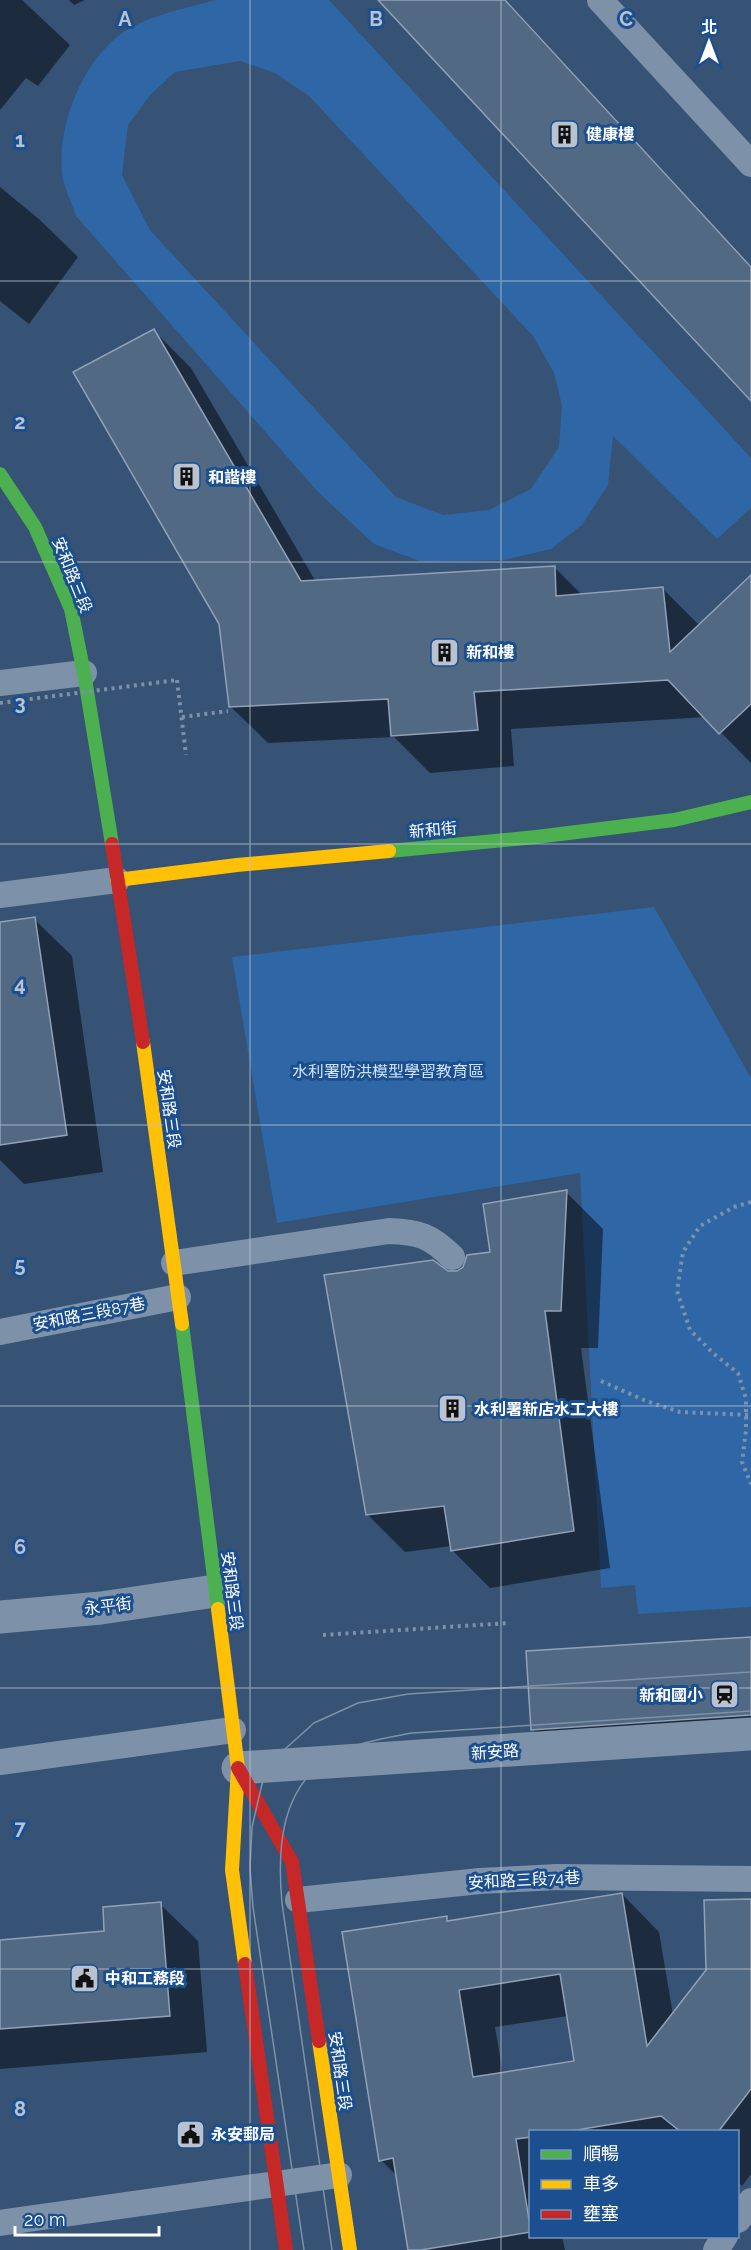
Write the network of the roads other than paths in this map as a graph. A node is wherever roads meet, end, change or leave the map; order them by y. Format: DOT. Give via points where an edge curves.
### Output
graph roads {
  1 [pos="606,2"];
  2 [pos="751,164"];
  3 [pos="0,474"];
  4 [pos="84,673"];
  5 [pos="0,683"];
  6 [pos="751,802"];
  7 [pos="117,880"];
  8 [pos="0,895"];
  9 [pos="452,1257"];
  10 [pos="174,1263"];
  11 [pos="178,1297"];
  12 [pos="0,1332"];
  13 [pos="215,1591"];
  14 [pos="0,1617"];
  15 [pos="233,1730"];
  16 [pos="751,1734"];
  17 [pos="0,1762"];
  18 [pos="238,1768"];
  19 [pos="751,1879"];
  20 [pos="298,1900"];
  21 [pos="339,2175"];
  22 [pos="277,2184"];
  23 [pos="751,2201"];
  24 [pos="739,2219"];
  25 [pos="0,2223"];
  26 [pos="286,2250"];
  27 [pos="350,2250"];
  1 -- 2 [label="lane"];
  3 -- 4 [label="main road, 安和路三段" via="35,527 71,609"];
  4 -- 5 [label="lane"];
  4 -- 7 [label="main road, 安和路三段"];
  6 -- 7 [label="main road, 新和街" via="674,820 536,837"];
  7 -- 8 [label="lane"];
  7 -- 10 [label="main road, 安和路三段"];
  9 -- 10 [label="lane" via="438,1242 413,1232 389,1230"];
  10 -- 11 [label="main road, 安和路三段"];
  11 -- 12 [label="lane, 安和路三段87巷"];
  11 -- 13 [label="main road, 安和路三段"];
  13 -- 14 [label="street, 永平街" via="101,1608"];
  13 -- 15 [label="main road, 安和路三段"];
  15 -- 17 [label="lane"];
  15 -- 18 [label="main road, 安和路三段"];
  16 -- 18 [label="street, 新安路"];
  18 -- 20 [label="main road, 安和路三段" via="292,1862"];
  18 -- 22 [label="main road, 安和路三段" via="232,1870"];
  19 -- 20 [label="lane, 安和路三段74巷" via="557,1877"];
  20 -- 21 [label="main road, 安和路三段"];
  21 -- 22 [label="lane"];
  21 -- 27 [label="main road, 安和路三段"];
  22 -- 25 [label="lane"];
  22 -- 26 [label="main road, 安和路三段"];
  23 -- 24 [label="lane"];
}
